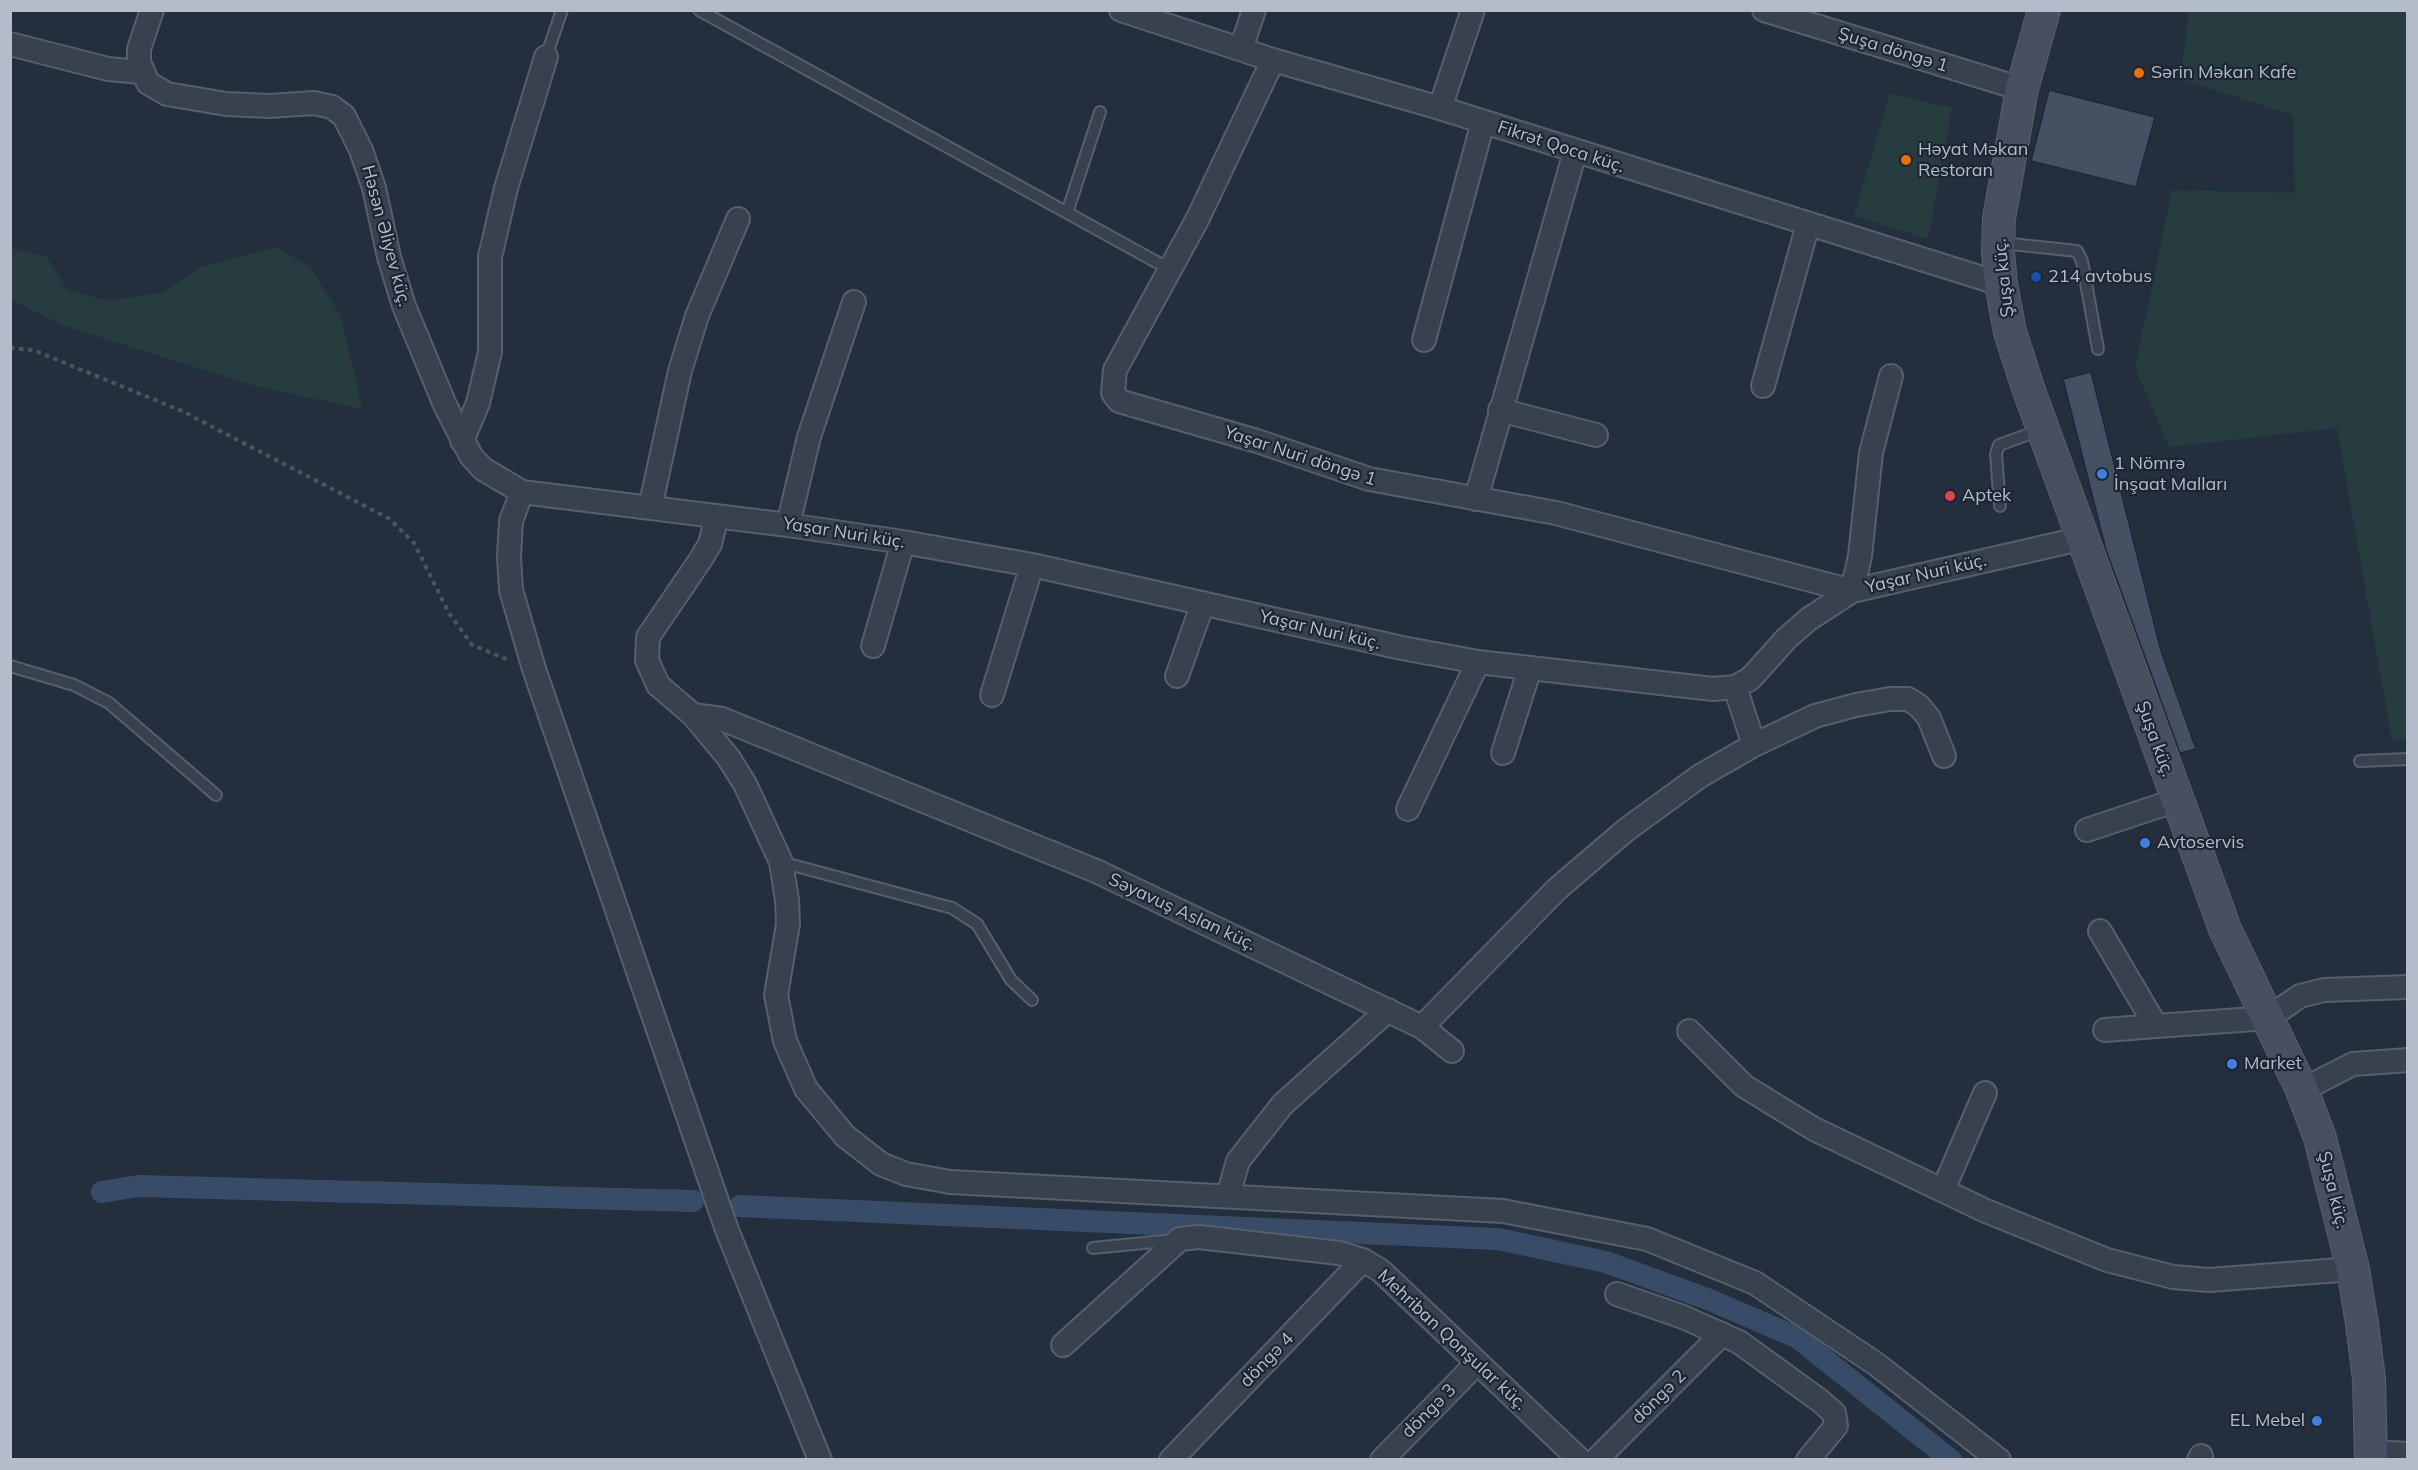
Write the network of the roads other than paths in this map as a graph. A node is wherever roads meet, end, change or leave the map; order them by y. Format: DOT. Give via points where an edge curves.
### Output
graph roads {
  1 [pos="152,10"];
  2 [pos="562,10"];
  3 [pos="699,10"];
  4 [pos="1121,10"];
  5 [pos="1254,10"];
  6 [pos="1473,10"];
  7 [pos="1764,10"];
  8 [pos="2044,10"];
  9 [pos="10,44"];
  10 [pos="1241,49"];
  11 [pos="546,57"];
  12 [pos="1273,60"];
  13 [pos="141,72"];
  14 [pos="2022,89"];
  15 [pos="1440,108"];
  16 [pos="1100,112"];
  17 [pos="1483,122"];
  18 [pos="1575,152"];
  19 [pos="1067,213"];
  20 [pos="738,219"];
  21 [pos="1808,224"];
  22 [pos="1998,243"];
  23 [pos="1171,270"];
  24 [pos="2001,284"];
  25 [pos="854,302"];
  26 [pos="1424,340"];
  27 [pos="2098,350"];
  28 [pos="1891,376"];
  29 [pos="1763,386"];
  30 [pos="1500,410"];
  31 [pos="2043,429"];
  32 [pos="1596,435"];
  33 [pos="462,441"];
  34 [pos="522,492"];
  35 [pos="1476,499"];
  36 [pos="2000,506"];
  37 [pos="651,508"];
  38 [pos="717,516"];
  39 [pos="788,525"];
  40 [pos="2084,538"];
  41 [pos="903,542"];
  42 [pos="1032,565"];
  43 [pos="1852,591"];
  44 [pos="1203,603"];
  45 [pos="873,646"];
  46 [pos="1478,662"];
  47 [pos="10,666"];
  48 [pos="1530,668"];
  49 [pos="1177,676"];
  50 [pos="1735,687"];
  51 [pos="992,695"];
  52 [pos="693,715"];
  53 [pos="1754,745"];
  54 [pos="1503,753"];
  55 [pos="1944,756"];
  56 [pos="2408,759"];
  57 [pos="2360,761"];
  58 [pos="216,795"];
  59 [pos="2177,800"];
  60 [pos="1408,809"];
  61 [pos="2087,830"];
  62 [pos="781,862"];
  63 [pos="2100,931"];
  64 [pos="2408,987"];
  65 [pos="1032,1000"];
  66 [pos="1388,1010"];
  67 [pos="2268,1018"];
  68 [pos="2156,1026"];
  69 [pos="1422,1027"];
  70 [pos="2105,1030"];
  71 [pos="1689,1031"];
  72 [pos="1452,1051"];
  73 [pos="2408,1060"];
  74 [pos="2302,1090"];
  75 [pos="1984,1093"];
  76 [pos="1942,1190"];
  77 [pos="1228,1196"];
  78 [pos="1180,1239"];
  79 [pos="1093,1248"];
  80 [pos="1363,1260"];
  81 [pos="2353,1269"];
  82 [pos="1617,1294"];
  83 [pos="1722,1334"];
  84 [pos="1063,1345"];
  85 [pos="1477,1363"];
  86 [pos="2408,1454"];
  87 [pos="2371,1456"];
  88 [pos="820,1460"];
  89 [pos="1171,1460"];
  90 [pos="1382,1460"];
  91 [pos="1580,1460"];
  92 [pos="1596,1460"];
  93 [pos="1808,1460"];
  94 [pos="1999,1460"];
  1 -- 13 [label="street" via="139,49"];
  2 -- 11 [label="lane"];
  3 -- 19 [label="lane"];
  4 -- 10 [label="street, Fikrət Qoca küç."];
  5 -- 10 [label="street"];
  6 -- 15 [label="street"];
  7 -- 14 [label="street, Şuşa döngə 1"];
  8 -- 14 [label="street, Şuşa küç."];
  9 -- 13 [label="street" via="108,69"];
  10 -- 12 [label="street, Fikrət Qoca küç."];
  11 -- 33 [label="street" via="506,188 490,257 490,352 478,403"];
  12 -- 15 [label="street, Fikrət Qoca küç."];
  12 -- 23 [label="street, Yaşar Nuri döngə 1"];
  13 -- 33 [label="street, Həsən Əliyev küç." via="148,83 167,94 190,100 270,106 314,103 332,107 344,116 362,150 374,188 404,306"];
  14 -- 22 [label="street, Şuşa küç."];
  15 -- 17 [label="street, Fikrət Qoca küç."];
  16 -- 19 [label="lane"];
  17 -- 18 [label="street, Fikrət Qoca küç."];
  17 -- 26 [label="street"];
  18 -- 21 [label="street, Fikrət Qoca küç."];
  18 -- 30 [label="street"];
  19 -- 23 [label="lane"];
  20 -- 37 [label="street" via="697,316 680,372"];
  21 -- 24 [label="street, Fikrət Qoca küç."];
  21 -- 29 [label="street"];
  22 -- 24 [label="street, Şuşa küç."];
  22 -- 27 [label="lane" via="2078,251"];
  23 -- 35 [label="street, Yaşar Nuri döngə 1" via="1115,370 1113,393 1119,401 1369,479"];
  24 -- 31 [label="street, Şuşa küç." via="2010,332"];
  25 -- 39 [label="street" via="808,437"];
  28 -- 43 [label="street" via="1871,453 1860,556"];
  30 -- 32 [label="street"];
  30 -- 35 [label="street"];
  31 -- 36 [label="lane" via="1999,445 1996,454"];
  31 -- 40 [label="street, Şuşa küç."];
  33 -- 34 [label="street, Həsən Əliyev küç." via="483,469"];
  34 -- 37 [label="street, Yaşar Nuri küç."];
  34 -- 88 [label="street" via="511,521 511,590 534,669 727,1230"];
  35 -- 43 [label="street, Yaşar Nuri döngə 1" via="1556,513"];
  37 -- 38 [label="street, Yaşar Nuri küç."];
  38 -- 39 [label="street, Yaşar Nuri küç."];
  38 -- 52 [label="street" via="710,544 648,637 647,660 658,685"];
  39 -- 41 [label="street, Yaşar Nuri küç."];
  40 -- 43 [label="street, Yaşar Nuri küç."];
  40 -- 59 [label="street, Şuşa küç."];
  41 -- 42 [label="street, Yaşar Nuri küç."];
  41 -- 45 [label="street"];
  42 -- 44 [label="street, Yaşar Nuri küç."];
  42 -- 51 [label="street"];
  43 -- 50 [label="street, Yaşar Nuri küç." via="1809,619 1750,679"];
  44 -- 46 [label="street, Yaşar Nuri küç."];
  44 -- 49 [label="street"];
  46 -- 48 [label="street, Yaşar Nuri küç."];
  46 -- 60 [label="street"];
  47 -- 58 [label="lane" via="74,685 109,703"];
  48 -- 50 [label="street, Yaşar Nuri küç." via="1713,689"];
  48 -- 54 [label="street"];
  50 -- 53 [label="street"];
  52 -- 62 [label="street" via="745,784"];
  52 -- 66 [label="street, Səyavuş Aslan küç." via="722,719 1096,871"];
  53 -- 55 [label="street" via="1815,716 1856,705 1908,699 1929,718"];
  53 -- 69 [label="street" via="1700,776 1626,830 1557,890"];
  56 -- 57 [label="lane"];
  59 -- 61 [label="street"];
  59 -- 67 [label="street, Şuşa küç." via="2225,929"];
  62 -- 65 [label="lane" via="952,908 977,924 1011,980"];
  62 -- 77 [label="street" via="788,924 776,996 785,1041 806,1089 845,1136 881,1164 906,1174 950,1182"];
  63 -- 68 [label="street"];
  64 -- 67 [label="street" via="2324,990 2300,996"];
  66 -- 69 [label="street, Səyavuş Aslan küç."];
  66 -- 77 [label="street" via="1283,1104 1238,1161"];
  67 -- 68 [label="street"];
  67 -- 74 [label="street, Şuşa küç."];
  68 -- 70 [label="street"];
  69 -- 72 [label="street, Səyavuş Aslan küç."];
  71 -- 76 [label="street" via="1744,1086 1814,1129"];
  73 -- 74 [label="street" via="2353,1064"];
  74 -- 81 [label="street, Şuşa küç." via="2320,1138"];
  75 -- 76 [label="street"];
  76 -- 81 [label="street" via="1986,1212 2107,1260 2173,1277 2209,1280"];
  77 -- 94 [label="street" via="1503,1210 1647,1239 1755,1283 1876,1364"];
  78 -- 79 [label="lane"];
  78 -- 80 [label="street, Mehriban Qonşular küç." via="1339,1253"];
  78 -- 84 [label="street"];
  80 -- 85 [label="street, Mehriban Qonşular küç." via="1381,1271"];
  80 -- 89 [label="street, döngə 4"];
  81 -- 87 [label="street, Şuşa küç." via="2369,1379"];
  82 -- 83 [label="street"];
  83 -- 92 [label="street, döngə 2"];
  83 -- 93 [label="street" via="1739,1342 1834,1413 1836,1426"];
  85 -- 90 [label="street, döngə 3"];
  85 -- 91 [label="street, Mehriban Qonşular küç."];
  86 -- 87 [label="street"];
}
